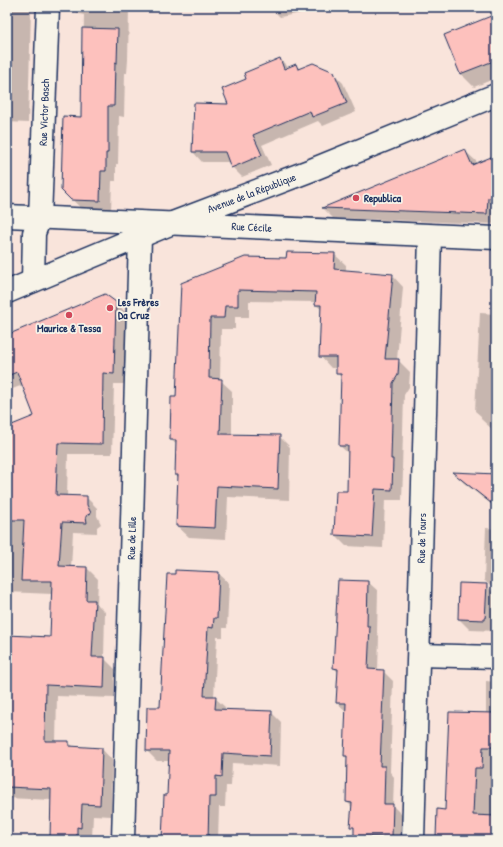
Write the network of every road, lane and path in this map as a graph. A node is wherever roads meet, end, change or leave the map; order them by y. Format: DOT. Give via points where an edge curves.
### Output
graph roads {
  1 [pos="48,7"];
  2 [pos="496,95"];
  3 [pos="7,216"];
  4 [pos="40,218"];
  5 [pos="170,224"];
  6 [pos="430,236"];
  7 [pos="140,237"];
  8 [pos="496,238"];
  9 [pos="34,281"];
  10 [pos="7,292"];
  11 [pos="419,655"];
  12 [pos="496,657"];
  13 [pos="123,840"];
  14 [pos="413,840"];
  1 -- 4 [label="street, Rue Victor Basch"];
  2 -- 5 [label="street, Avenue de la République"];
  3 -- 4 [label="street, Rue Cécile"];
  4 -- 5 [label="street, Rue Cécile"];
  4 -- 9 [label="street, Rue Victor Basch" via="34,233"];
  5 -- 6 [label="street, Rue Cécile"];
  5 -- 7 [label="street, Avenue de la République"];
  6 -- 8 [label="street, Rue Cécile"];
  6 -- 11 [label="street, Rue de Tours"];
  7 -- 9 [label="street, Avenue de la République"];
  7 -- 13 [label="street, Rue de Lille"];
  9 -- 10 [label="street, Avenue de la République"];
  11 -- 12 [label="street"];
  11 -- 14 [label="street, Rue de Tours"];
}
